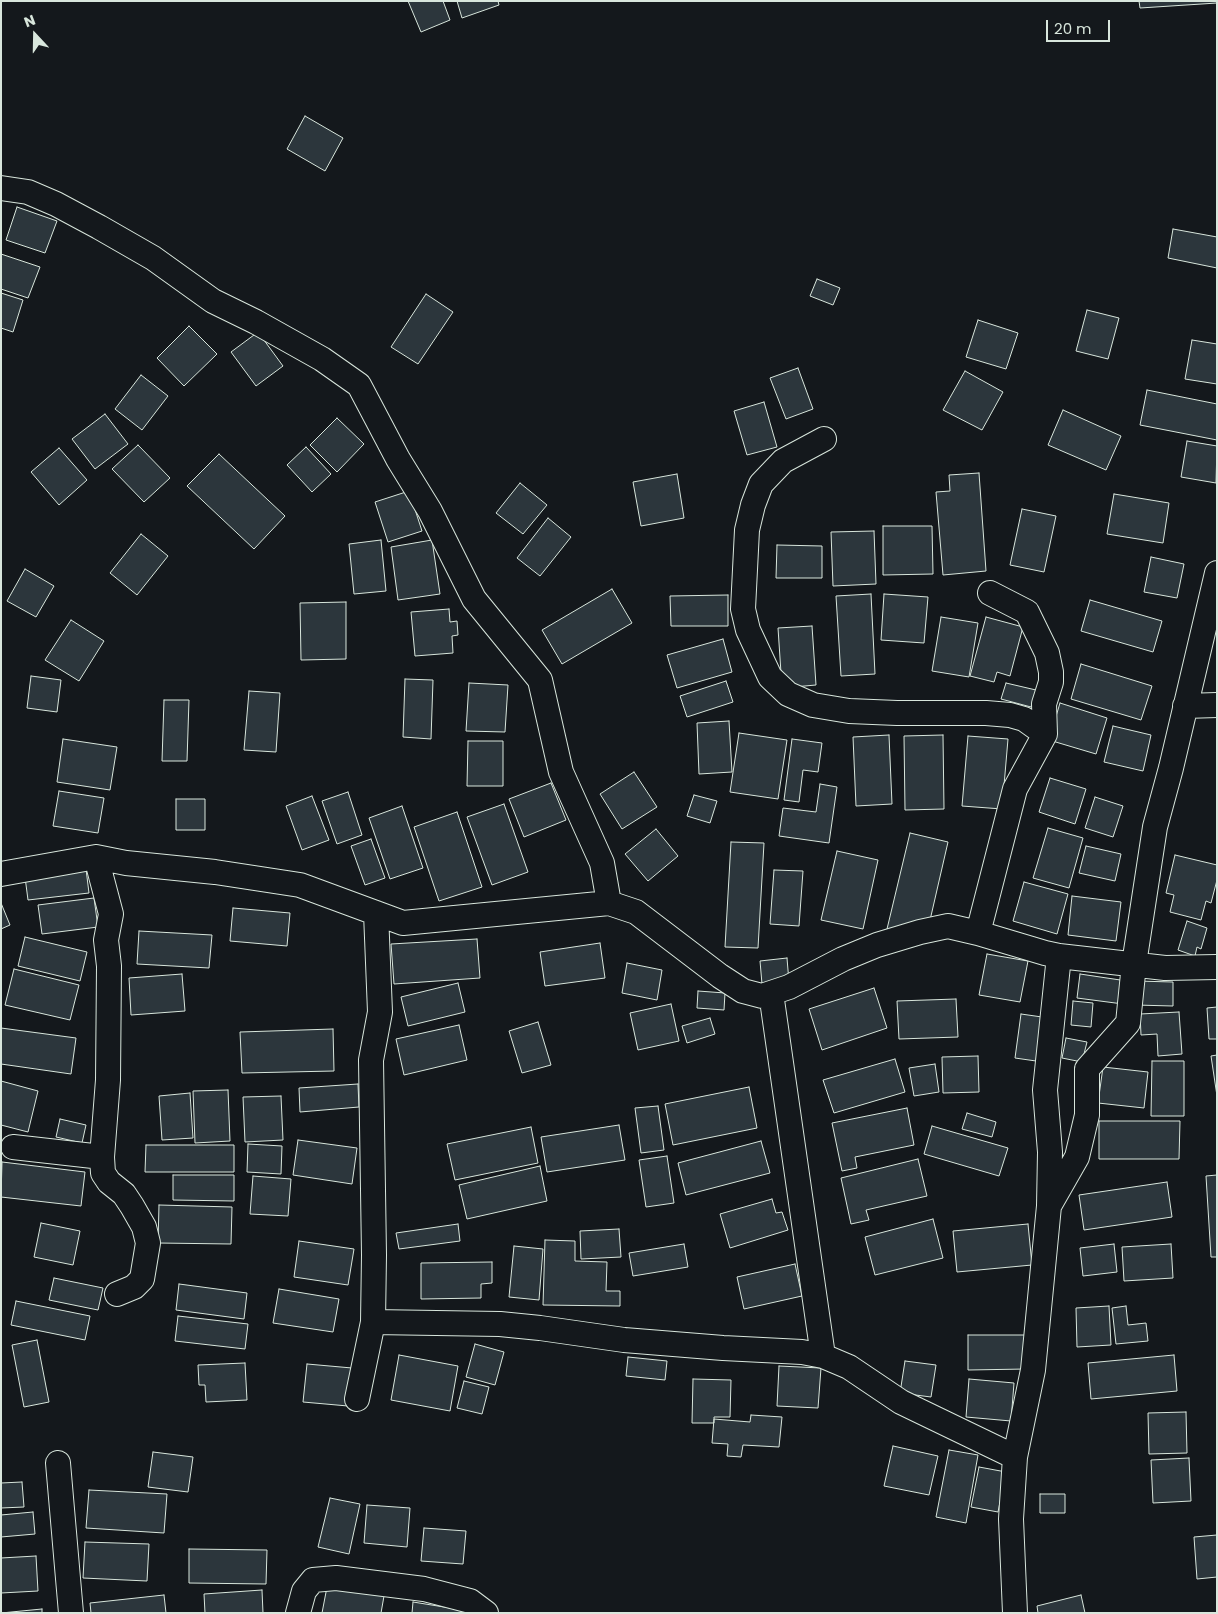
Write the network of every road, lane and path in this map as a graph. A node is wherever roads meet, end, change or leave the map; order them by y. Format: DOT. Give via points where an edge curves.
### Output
graph roads {
  1 [pos="1,188"];
  2 [pos="824,439"];
  3 [pos="1217,573"];
  4 [pos="990,593"];
  5 [pos="1217,705"];
  6 [pos="1185,706"];
  7 [pos="1045,734"];
  8 [pos="96,857"];
  9 [pos="1,874"];
  10 [pos="609,903"];
  11 [pos="376,913"];
  12 [pos="978,933"];
  13 [pos="1059,956"];
  14 [pos="1134,964"];
  15 [pos="1217,967"];
  16 [pos="771,993"];
  17 [pos="13,1147"];
  18 [pos="102,1157"];
  19 [pos="1049,1206"];
  20 [pos="117,1294"];
  21 [pos="372,1322"];
  22 [pos="823,1356"];
  23 [pos="357,1400"];
  24 [pos="1014,1457"];
  25 [pos="58,1463"];
  26 [pos="71,1613"];
  27 [pos="298,1613"];
  28 [pos="486,1613"];
  29 [pos="1016,1613"];
  1 -- 10 [label="street" via="28,192 98,227 153,258 213,302 322,359 359,385 430,511 474,599 540,680 560,772 602,863"];
  2 -- 7 [label="street" via="783,461 761,484 747,530 743,609 748,630 770,677 788,694 813,705 849,711 1010,715 1024,719"];
  3 -- 6 [label="street"];
  4 -- 7 [label="street" via="1027,612 1046,653 1051,682 1044,704"];
  5 -- 6 [label="street"];
  6 -- 14 [label="street" via="1155,828"];
  7 -- 12 [label="street" via="1015,789"];
  8 -- 9 [label="street"];
  8 -- 11 [label="street" via="300,885"];
  8 -- 18 [label="street" via="111,914 106,940 109,966 108,1080"];
  10 -- 11 [label="street" via="402,923"];
  10 -- 16 [label="street" via="636,912 742,991 762,996"];
  11 -- 21 [label="street" via="380,1012 371,1060"];
  12 -- 13 [label="street"];
  12 -- 16 [label="street" via="948,926 920,932 877,945"];
  13 -- 14 [label="street"];
  13 -- 19 [label="street" via="1045,1090 1050,1152"];
  14 -- 15 [label="street" via="1165,968"];
  14 -- 19 [label="street" via="1128,1023 1087,1069 1087,1115 1077,1157"];
  16 -- 22 [label="street"];
  17 -- 18 [label="street"];
  18 -- 20 [label="street" via="103,1172 132,1206 144,1227 148,1244 142,1279 134,1287"];
  19 -- 24 [label="street" via="1033,1370"];
  21 -- 22 [label="street" via="500,1324 624,1340"];
  21 -- 23 [label="street"];
  22 -- 24 [label="street" via="849,1367 901,1402"];
  24 -- 29 [label="street" via="1011,1519"];
  25 -- 26 [label="street"];
  27 -- 28 [label="street" via="304,1592 313,1580 336,1578 424,1590 470,1601"];
}
